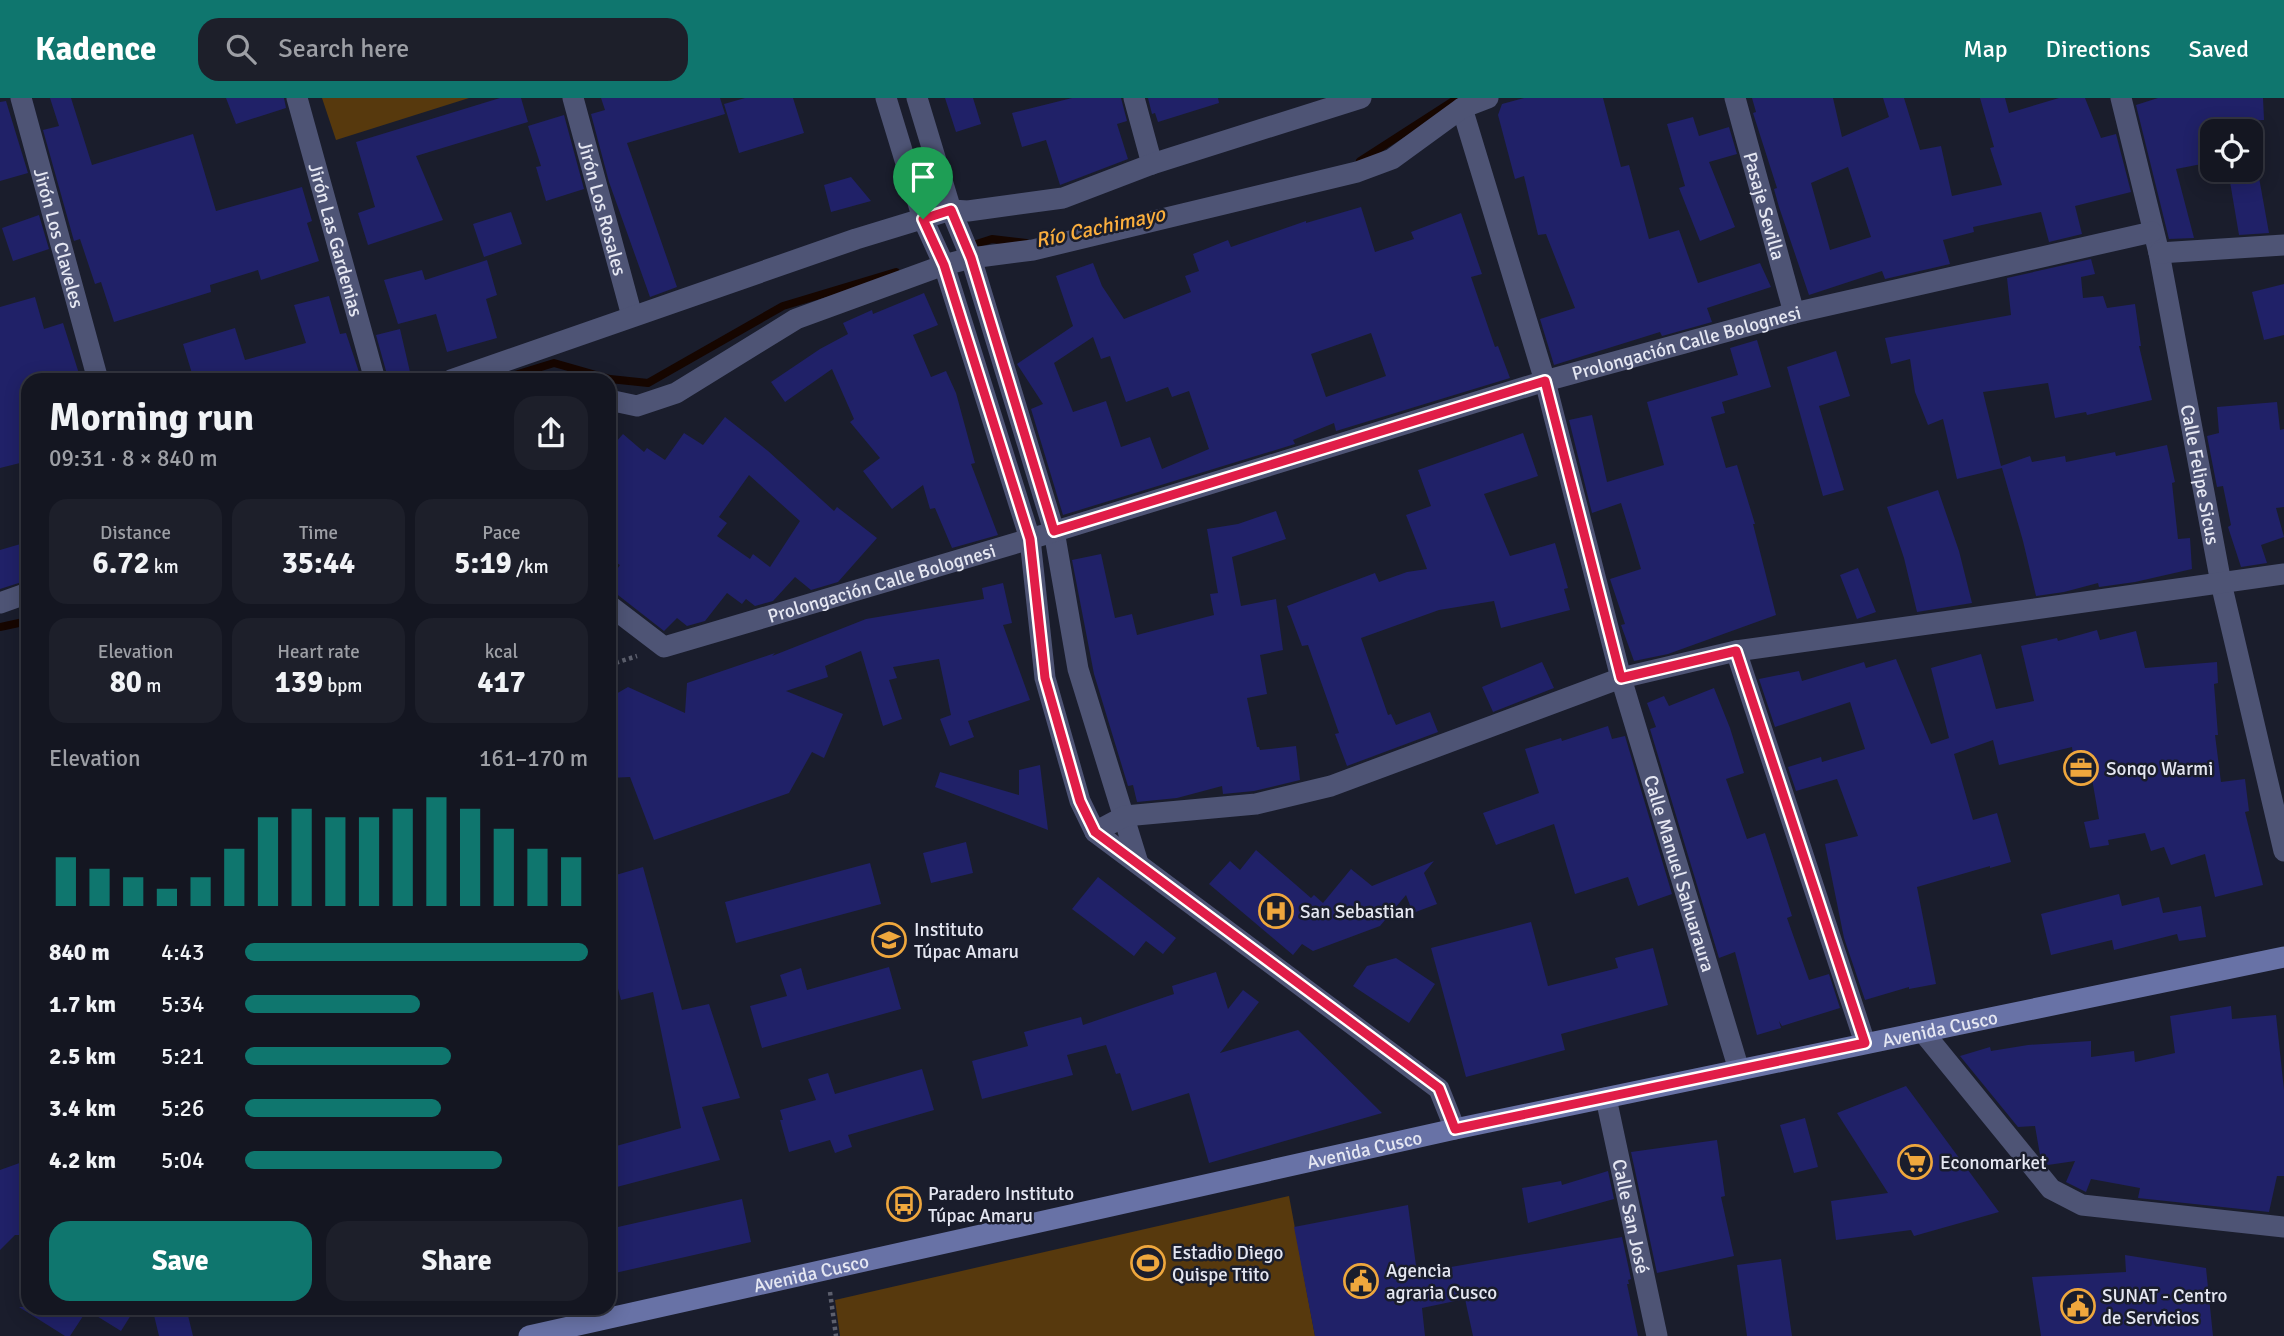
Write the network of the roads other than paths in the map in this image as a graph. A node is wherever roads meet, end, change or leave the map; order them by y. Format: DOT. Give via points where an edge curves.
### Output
graph roads {
  1 [pos="21,98"];
  2 [pos="297,98"];
  3 [pos="573,98"];
  4 [pos="886,98"];
  5 [pos="917,98"];
  6 [pos="1134,98"];
  7 [pos="1361,98"];
  8 [pos="1488,98"];
  9 [pos="1735,98"];
  10 [pos="2121,98"];
  11 [pos="1461,108"];
  12 [pos="1152,164"];
  13 [pos="923,219"];
  14 [pos="954,219"];
  15 [pos="2156,243"];
  16 [pos="2284,245"];
  17 [pos="971,258"];
  18 [pos="944,265"];
  19 [pos="1794,313"];
  20 [pos="632,316"];
  21 [pos="96,373"];
  22 [pos="374,373"];
  23 [pos="471,373"];
  24 [pos="1545,381"];
  25 [pos="616,402"];
  26 [pos="1054,531"];
  27 [pos="1030,539"];
  28 [pos="2284,574"];
  29 [pos="2221,583"];
  30 [pos="21,596"];
  31 [pos="0,603"];
  32 [pos="616,611"];
  33 [pos="1736,651"];
  34 [pos="1078,670"];
  35 [pos="1045,678"];
  36 [pos="1621,678"];
  37 [pos="1125,816"];
  38 [pos="1095,832"];
  39 [pos="2284,851"];
  40 [pos="1138,863"];
  41 [pos="2284,957"];
  42 [pos="1923,1032"];
  43 [pos="1865,1043"];
  44 [pos="1739,1070"];
  45 [pos="1605,1098"];
  46 [pos="1455,1129"];
  47 [pos="2284,1227"];
  48 [pos="529,1336"];
  49 [pos="1657,1336"];
  1 -- 21 [label="street, Jirón Los Claveles"];
  2 -- 22 [label="street, Jirón Las Gardenias"];
  3 -- 20 [label="street, Jirón Los Rosales"];
  4 -- 13 [label="street"];
  5 -- 14 [label="street"];
  6 -- 12 [label="street"];
  7 -- 12 [label="street"];
  8 -- 11 [label="street"];
  9 -- 19 [label="street, Pasaje Sevilla"];
  10 -- 15 [label="street, Calle Felipe Sicus"];
  11 -- 17 [label="street" via="1392,159 1357,172 1032,250"];
  11 -- 24 [label="street, Calle Manuel Sahuaraura"];
  12 -- 14 [label="street" via="1063,198 968,211"];
  13 -- 14 [label="street"];
  13 -- 18 [label="street"];
  13 -- 20 [label="street"];
  14 -- 17 [label="street"];
  15 -- 16 [label="street, Prolongación Calle Bolognesi"];
  15 -- 19 [label="street, Prolongación Calle Bolognesi"];
  15 -- 29 [label="street, Calle Felipe Sicus"];
  17 -- 18 [label="street"];
  17 -- 26 [label="street"];
  18 -- 25 [label="street" via="796,319 676,393 637,406"];
  18 -- 27 [label="street"];
  19 -- 24 [label="street, Prolongación Calle Bolognesi"];
  20 -- 23 [label="street"];
  24 -- 26 [label="street, Prolongación Calle Bolognesi"];
  24 -- 36 [label="street, Calle Manuel Sahuaraura"];
  26 -- 27 [label="street, Prolongación Calle Bolognesi"];
  26 -- 34 [label="street"];
  27 -- 32 [label="street, Prolongación Calle Bolognesi" via="664,647"];
  27 -- 35 [label="street"];
  28 -- 29 [label="street"];
  29 -- 33 [label="street"];
  29 -- 39 [label="street, Calle Felipe Sicus"];
  30 -- 31 [label="street"];
  33 -- 36 [label="street"];
  33 -- 43 [label="street"];
  34 -- 35 [label="street"];
  34 -- 37 [label="street"];
  35 -- 38 [label="street" via="1080,801"];
  36 -- 37 [label="street" via="1331,786 1256,804"];
  36 -- 44 [label="street, Calle Manuel Sahuaraura"];
  37 -- 38 [label="street"];
  37 -- 40 [label="street"];
  38 -- 40 [label="street"];
  40 -- 46 [label="street" via="1439,1088"];
  41 -- 42 [label="street, Avenida Cusco"];
  42 -- 43 [label="street, Avenida Cusco"];
  42 -- 47 [label="street" via="2051,1189 2082,1205"];
  43 -- 44 [label="street, Avenida Cusco"];
  44 -- 45 [label="street, Avenida Cusco"];
  45 -- 46 [label="street, Avenida Cusco"];
  45 -- 49 [label="street, Calle San José"];
  46 -- 48 [label="street, Avenida Cusco"];
}
